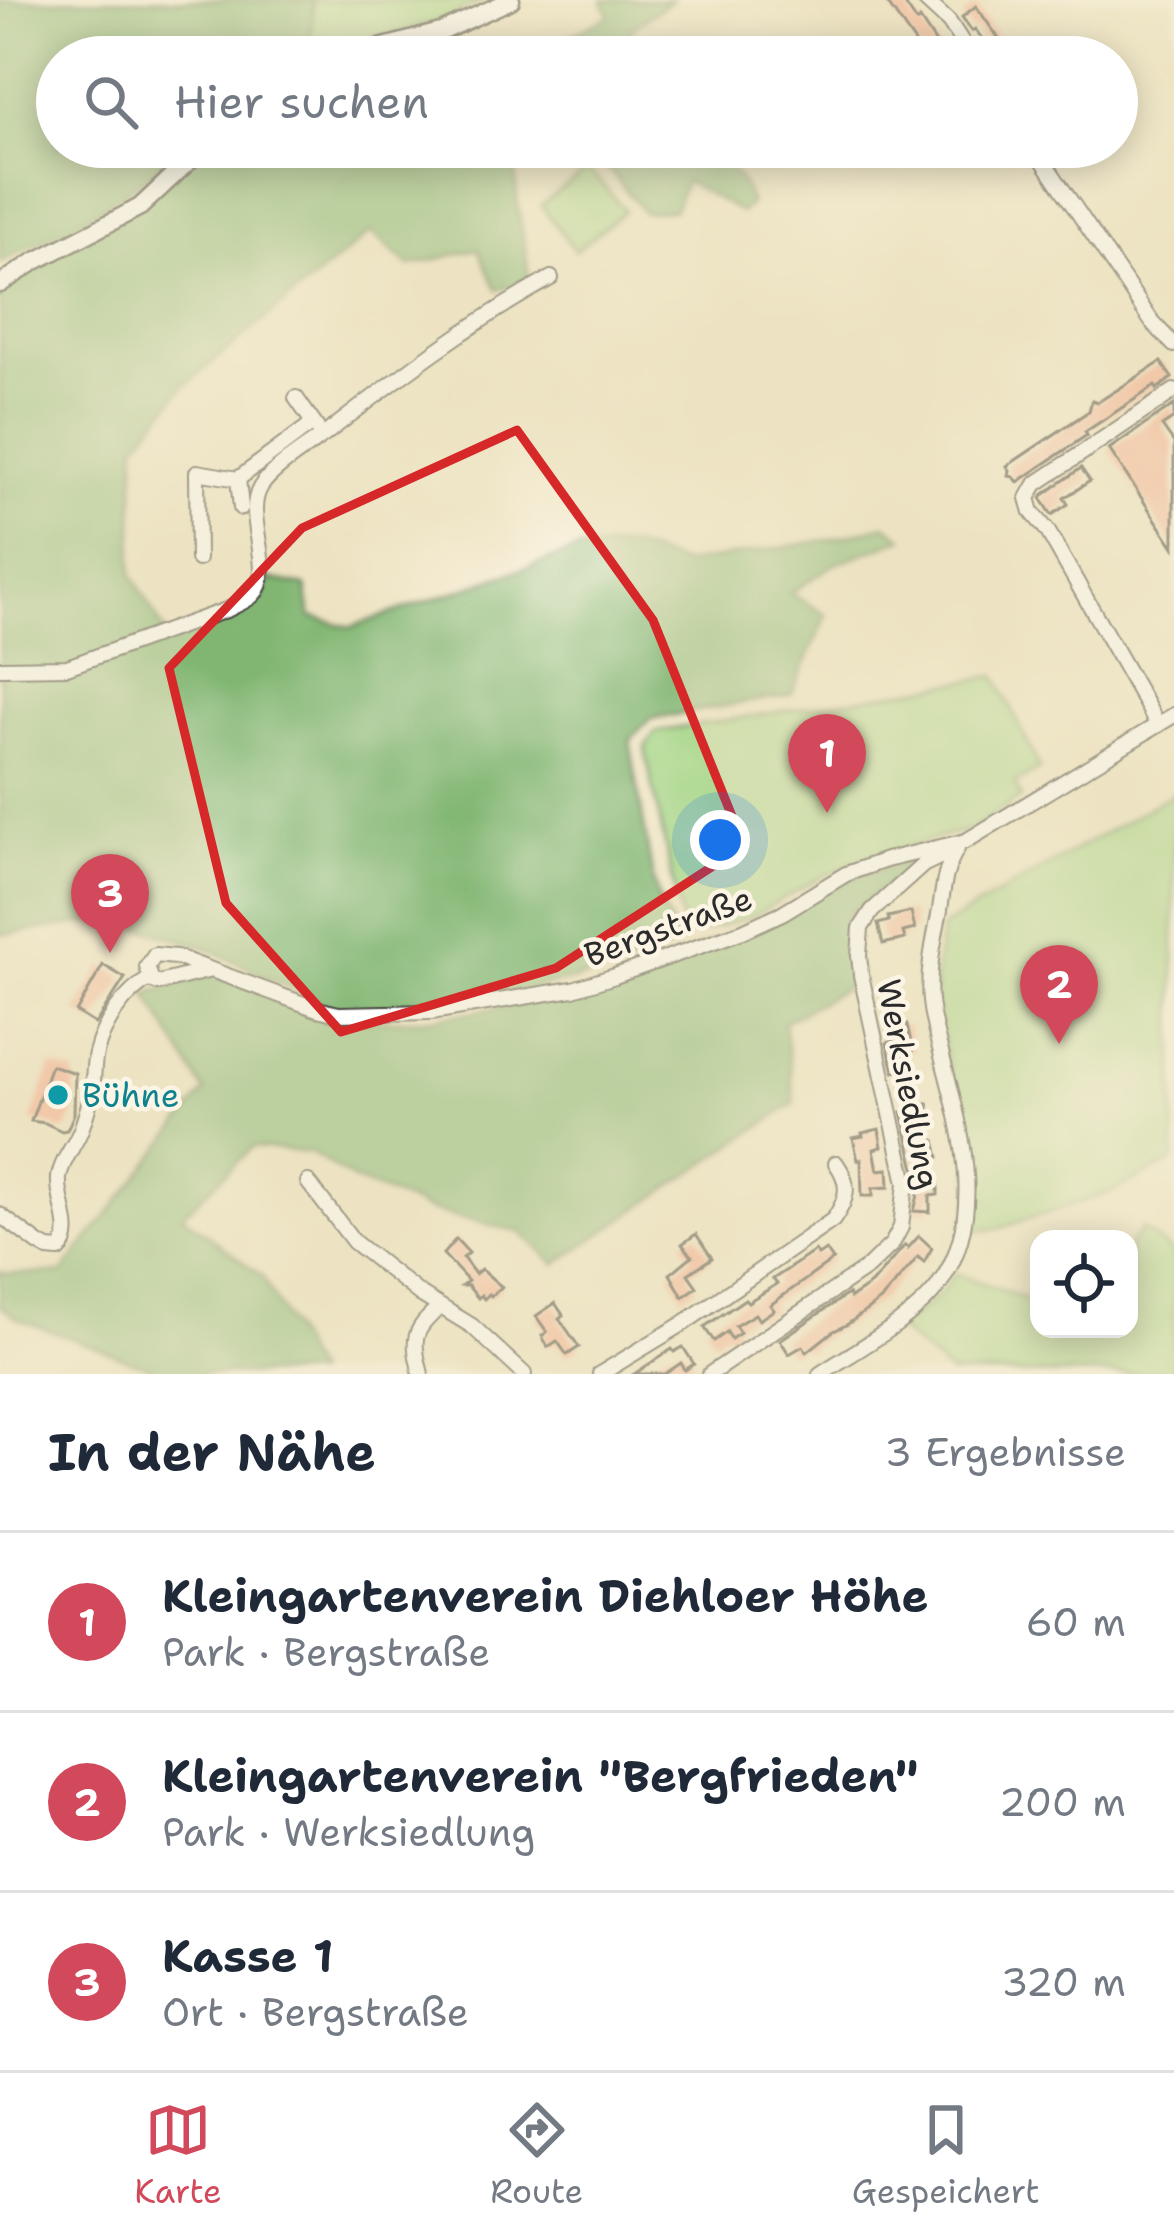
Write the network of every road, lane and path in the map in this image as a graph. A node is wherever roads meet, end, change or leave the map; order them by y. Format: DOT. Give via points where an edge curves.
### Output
graph roads {
  1 [pos="512,0"];
  2 [pos="925,0"];
  3 [pos="426,36"];
  4 [pos="959,36"];
  5 [pos="182,168"];
  6 [pos="1048,168"];
  7 [pos="550,278"];
  8 [pos="0,284"];
  9 [pos="1174,345"];
  10 [pos="1174,392"];
  11 [pos="296,398"];
  12 [pos="318,429"];
  13 [pos="238,479"];
  14 [pos="241,508"];
  15 [pos="198,559"];
  16 [pos="0,668"];
  17 [pos="1174,715"];
  18 [pos="1158,725"];
  19 [pos="962,844"];
  20 [pos="211,970"];
  21 [pos="151,978"];
  22 [pos="836,1163"];
  23 [pos="308,1182"];
  24 [pos="0,1214"];
  25 [pos="440,1307"];
  26 [pos="730,1369"];
  27 [pos="421,1374"];
  28 [pos="524,1374"];
  29 [pos="600,1374"];
  30 [pos="710,1374"];
  31 [pos="820,1374"];
  1 -- 3 [label="main road"];
  2 -- 4 [label="street"];
  5 -- 8 [label="main road" via="140,207"];
  6 -- 9 [label="street"];
  7 -- 12 [label="street"];
  10 -- 18 [label="street" via="1036,484 1028,498"];
  11 -- 12 [label="street"];
  12 -- 13 [label="street"];
  12 -- 16 [label="street" via="260,488 255,594 67,667"];
  13 -- 14 [label="street"];
  13 -- 15 [label="street" via="197,472"];
  17 -- 18 [label="street, Bergstraße"];
  18 -- 19 [label="street, Bergstraße"];
  19 -- 20 [label="street, Bergstraße" via="846,874 743,932 573,989 431,1012 339,1014"];
  19 -- 26 [label="street, Werksiedlung" via="923,865 877,906 859,941 905,1173 902,1227 868,1268"];
  19 -- 31 [label="street, Werksiedlung" via="945,880 929,986 964,1155 965,1222 928,1298"];
  20 -- 21 [label="street, Bergstraße" via="159,983"];
  20 -- 21 [label="street, Bergstraße" via="160,953 146,967"];
  21 -- 24 [label="street" via="119,1007 96,1051 92,1094 60,1172 65,1244 48,1249"];
  22 -- 29 [label="street" via="847,1186 833,1220"];
  23 -- 25 [label="street" via="354,1242"];
  25 -- 27 [label="street" via="415,1337"];
  25 -- 28 [label="street"];
  26 -- 30 [label="street, Werksiedlung"];
}
